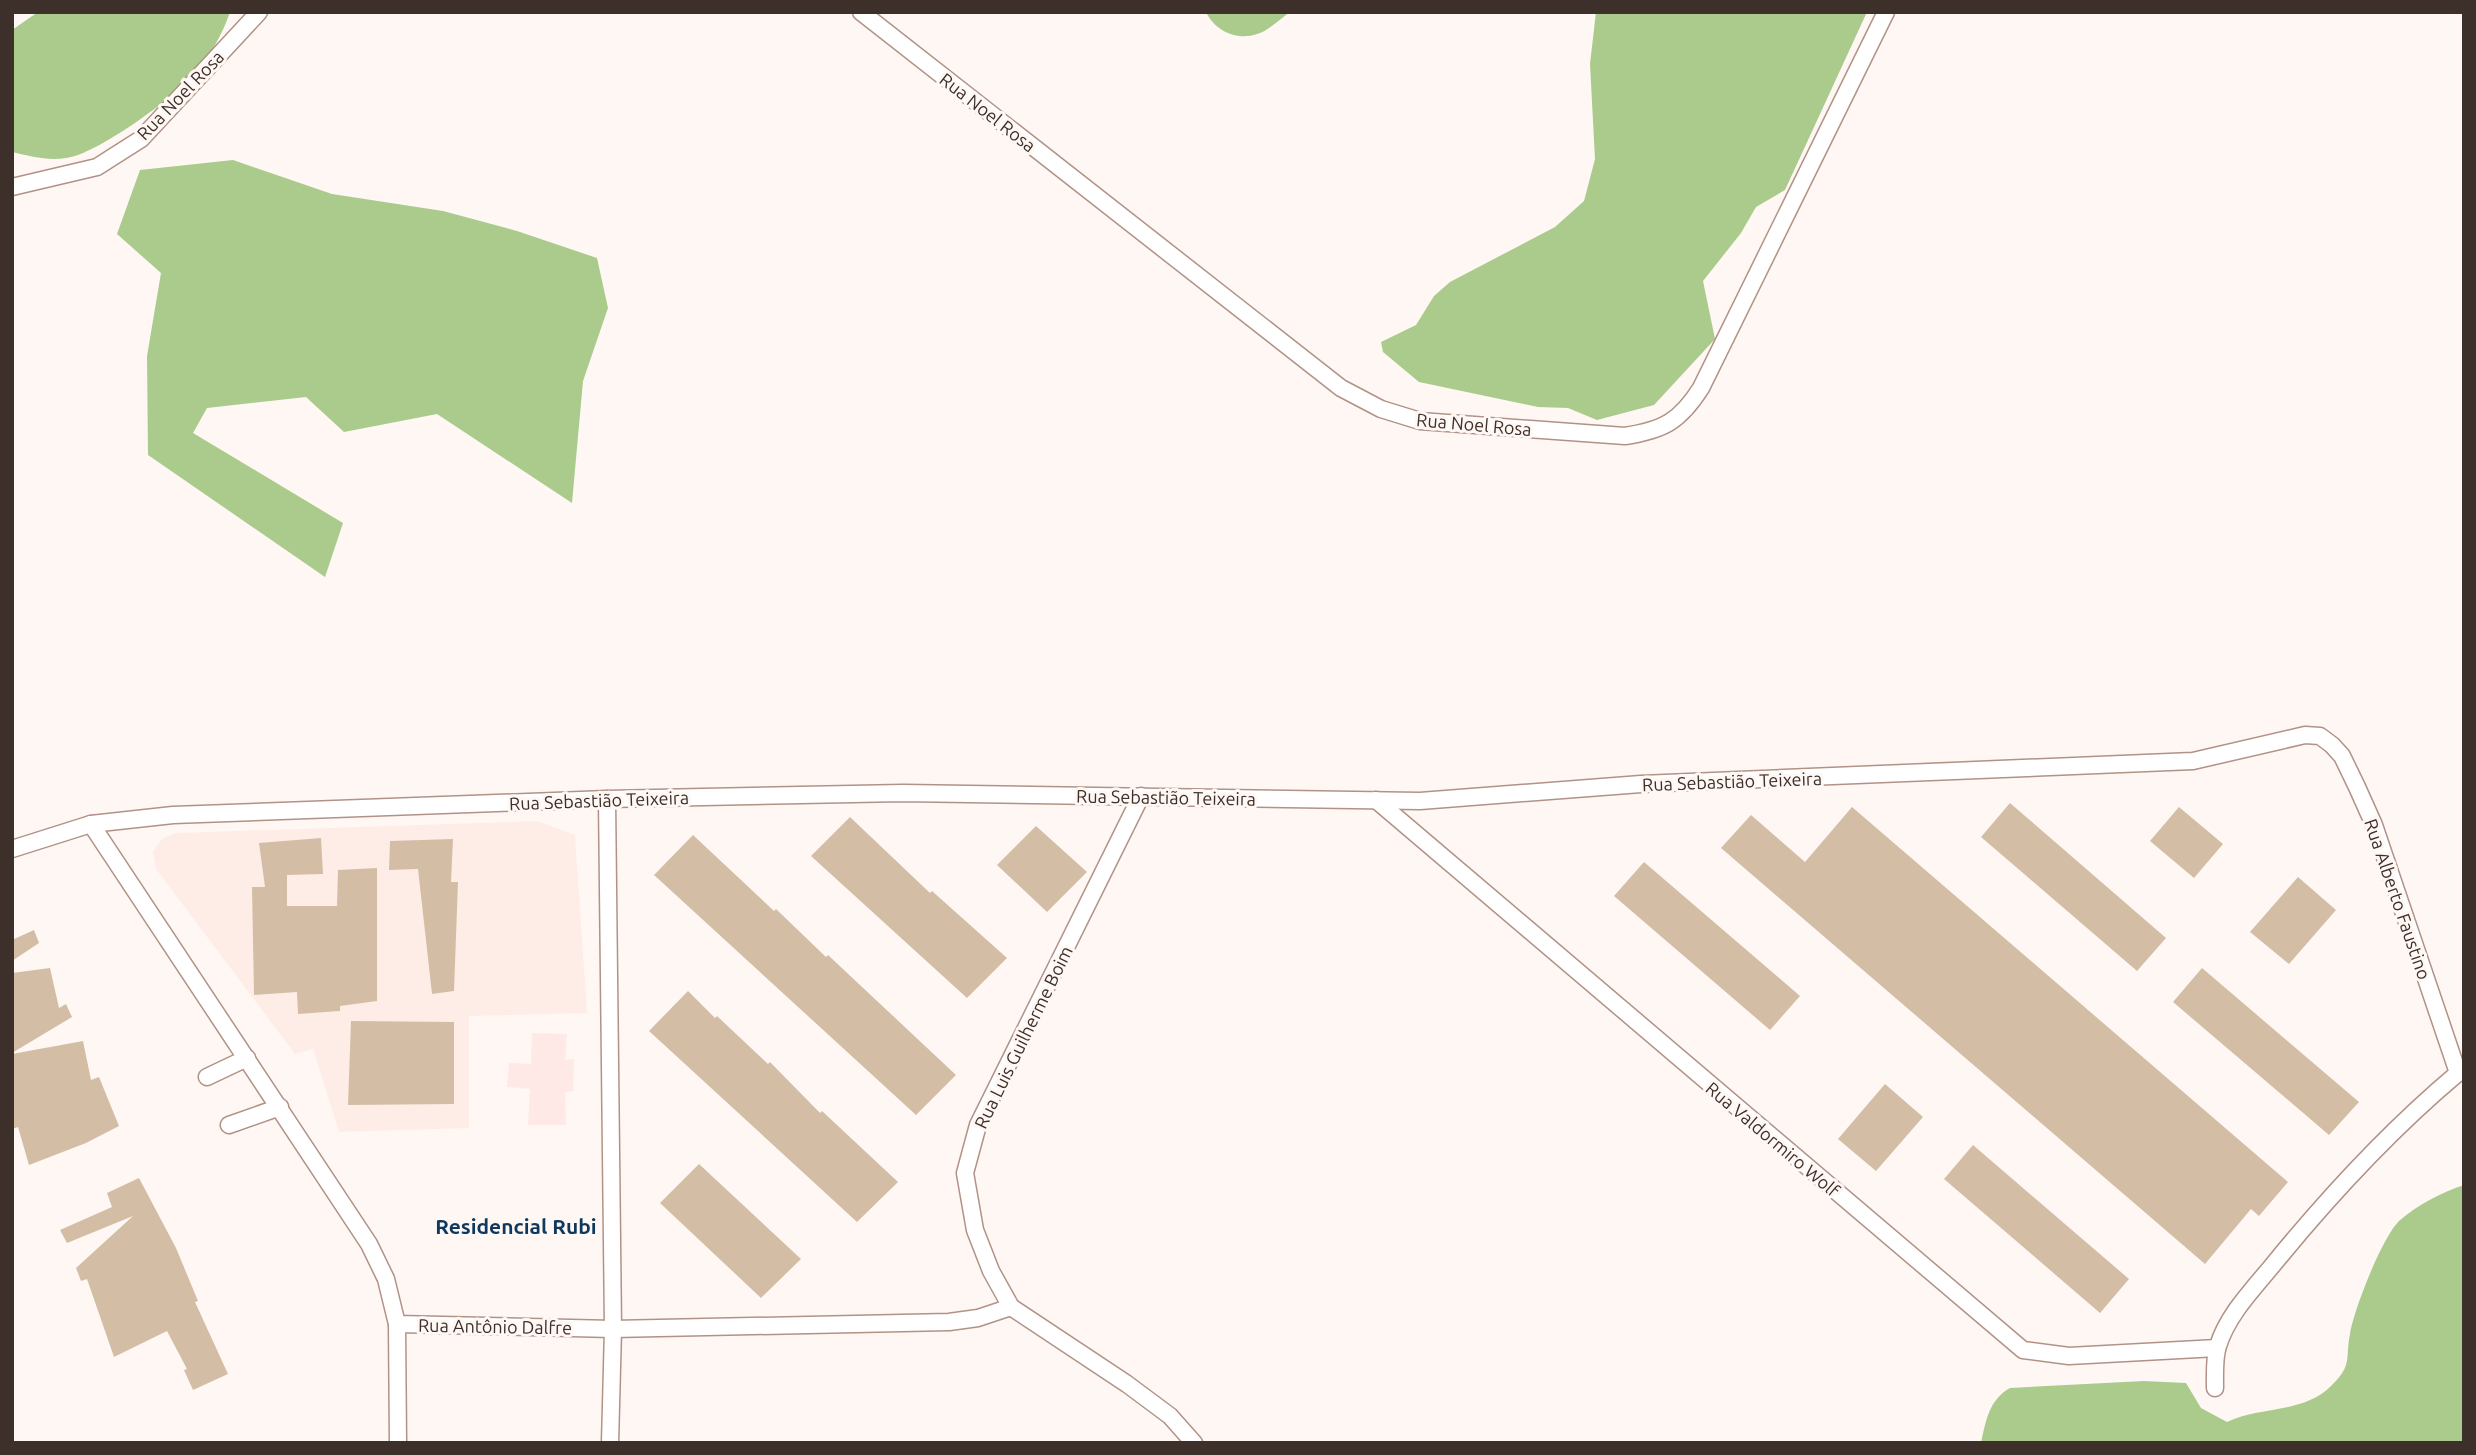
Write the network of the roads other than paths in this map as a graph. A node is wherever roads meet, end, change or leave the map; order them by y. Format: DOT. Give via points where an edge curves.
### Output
graph roads {
  1 [pos="259,12"];
  2 [pos="861,12"];
  3 [pos="1886,12"];
  4 [pos="12,187"];
  5 [pos="2320,736"];
  6 [pos="1141,796"];
  7 [pos="607,799"];
  8 [pos="1376,800"];
  9 [pos="91,824"];
  10 [pos="12,849"];
  11 [pos="247,1058"];
  12 [pos="2461,1072"];
  13 [pos="207,1077"];
  14 [pos="280,1107"];
  15 [pos="229,1125"];
  16 [pos="1011,1307"];
  17 [pos="397,1324"];
  18 [pos="613,1329"];
  19 [pos="2217,1348"];
  20 [pos="2215,1388"];
  21 [pos="398,1443"];
  22 [pos="610,1443"];
  23 [pos="1194,1443"];
  1 -- 4 [label="street, Rua Noel Rosa" via="141,139 97,167"];
  2 -- 3 [label="street, Rua Noel Rosa" via="1341,388 1381,409 1420,421 1626,436 1654,431 1685,413 1701,388"];
  5 -- 8 [label="street, Rua Sebastião Teixeira" via="2305,735 2193,761"];
  5 -- 12 [label="street, Rua Alberto Faustino" via="2342,756 2374,825"];
  6 -- 7 [label="street, Rua Sebastião Teixeira" via="903,793"];
  6 -- 8 [label="street, Rua Sebastião Teixeira"];
  6 -- 16 [label="street, Rua Luis Guilherme Boim" via="978,1125 965,1173 975,1230"];
  7 -- 9 [label="street, Rua Sebastião Teixeira" via="173,815"];
  7 -- 18 [label="street"];
  8 -- 19 [label="street, Rua Valdormiro Wolf" via="2023,1350 2069,1356"];
  9 -- 10 [label="street, Rua Sebastião Teixeira"];
  9 -- 11 [label="street, Rua Antônio Dalfre"];
  11 -- 13 [label="street"];
  11 -- 14 [label="street, Rua Antônio Dalfre"];
  12 -- 19 [label="street" via="2413,1111 2327,1199 2248,1296 2224,1329"];
  14 -- 15 [label="street"];
  14 -- 17 [label="street, Rua Antônio Dalfre" via="369,1244 386,1279"];
  16 -- 18 [label="street, Rua Antônio Dalfre" via="949,1322"];
  16 -- 23 [label="street, Rua Luis Guilherme Boim" via="1127,1384 1170,1416"];
  17 -- 18 [label="street, Rua Antônio Dalfre"];
  17 -- 21 [label="street"];
  18 -- 22 [label="street"];
  19 -- 20 [label="street"];
}
